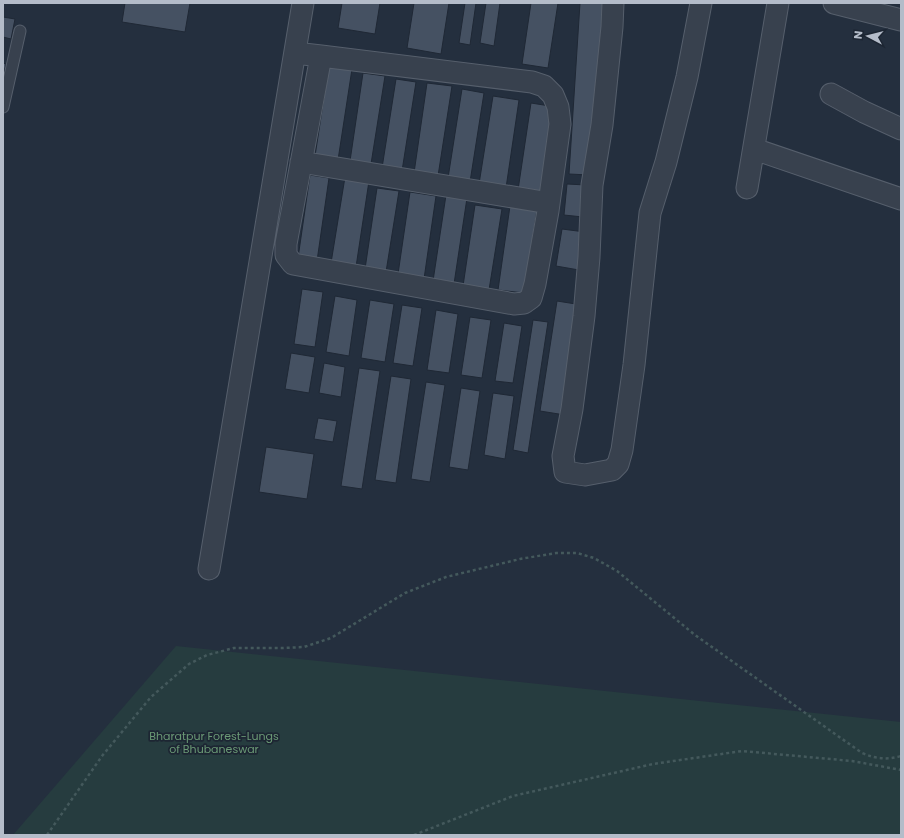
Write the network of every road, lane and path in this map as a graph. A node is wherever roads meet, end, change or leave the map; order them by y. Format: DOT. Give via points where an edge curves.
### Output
graph roads {
  1 [pos="303,3"];
  2 [pos="613,3"];
  3 [pos="701,3"];
  4 [pos="778,3"];
  5 [pos="834,3"];
  6 [pos="901,20"];
  7 [pos="20,31"];
  8 [pos="295,53"];
  9 [pos="321,56"];
  10 [pos="5,89"];
  11 [pos="831,94"];
  12 [pos="3,108"];
  13 [pos="899,123"];
  14 [pos="754,148"];
  15 [pos="301,162"];
  16 [pos="747,188"];
  17 [pos="901,199"];
  18 [pos="549,203"];
  19 [pos="209,568"];
  20 [pos="901,756"];
  21 [pos="901,770"];
  22 [pos="47,835"];
  23 [pos="414,835"];
  1 -- 8 [label="street"];
  2 -- 3 [label="street" via="602,125 592,185 584,316 563,456 565,472 585,475 612,470 618,464 622,450 650,213 666,162 687,77"];
  4 -- 14 [label="street"];
  5 -- 6 [label="street"];
  7 -- 10 [label="lane"];
  8 -- 9 [label="street"];
  8 -- 19 [label="street"];
  9 -- 15 [label="street"];
  9 -- 18 [label="street" via="532,82 544,86 553,95 560,124"];
  10 -- 12 [label="lane"];
  11 -- 13 [label="street"];
  14 -- 16 [label="street"];
  14 -- 17 [label="street"];
  15 -- 18 [label="street"];
  15 -- 18 [label="street" via="286,244 286,255 293,264 514,304 524,303 531,298"];
  20 -- 22 [label="path" via="890,759 874,758 862,753 695,635 617,571 594,558 577,553 556,553 446,577 405,593 331,638 304,647 234,648 207,655 189,664 152,697 102,756"];
  21 -- 23 [label="path" via="852,761 742,751 653,764 513,796"];
}
